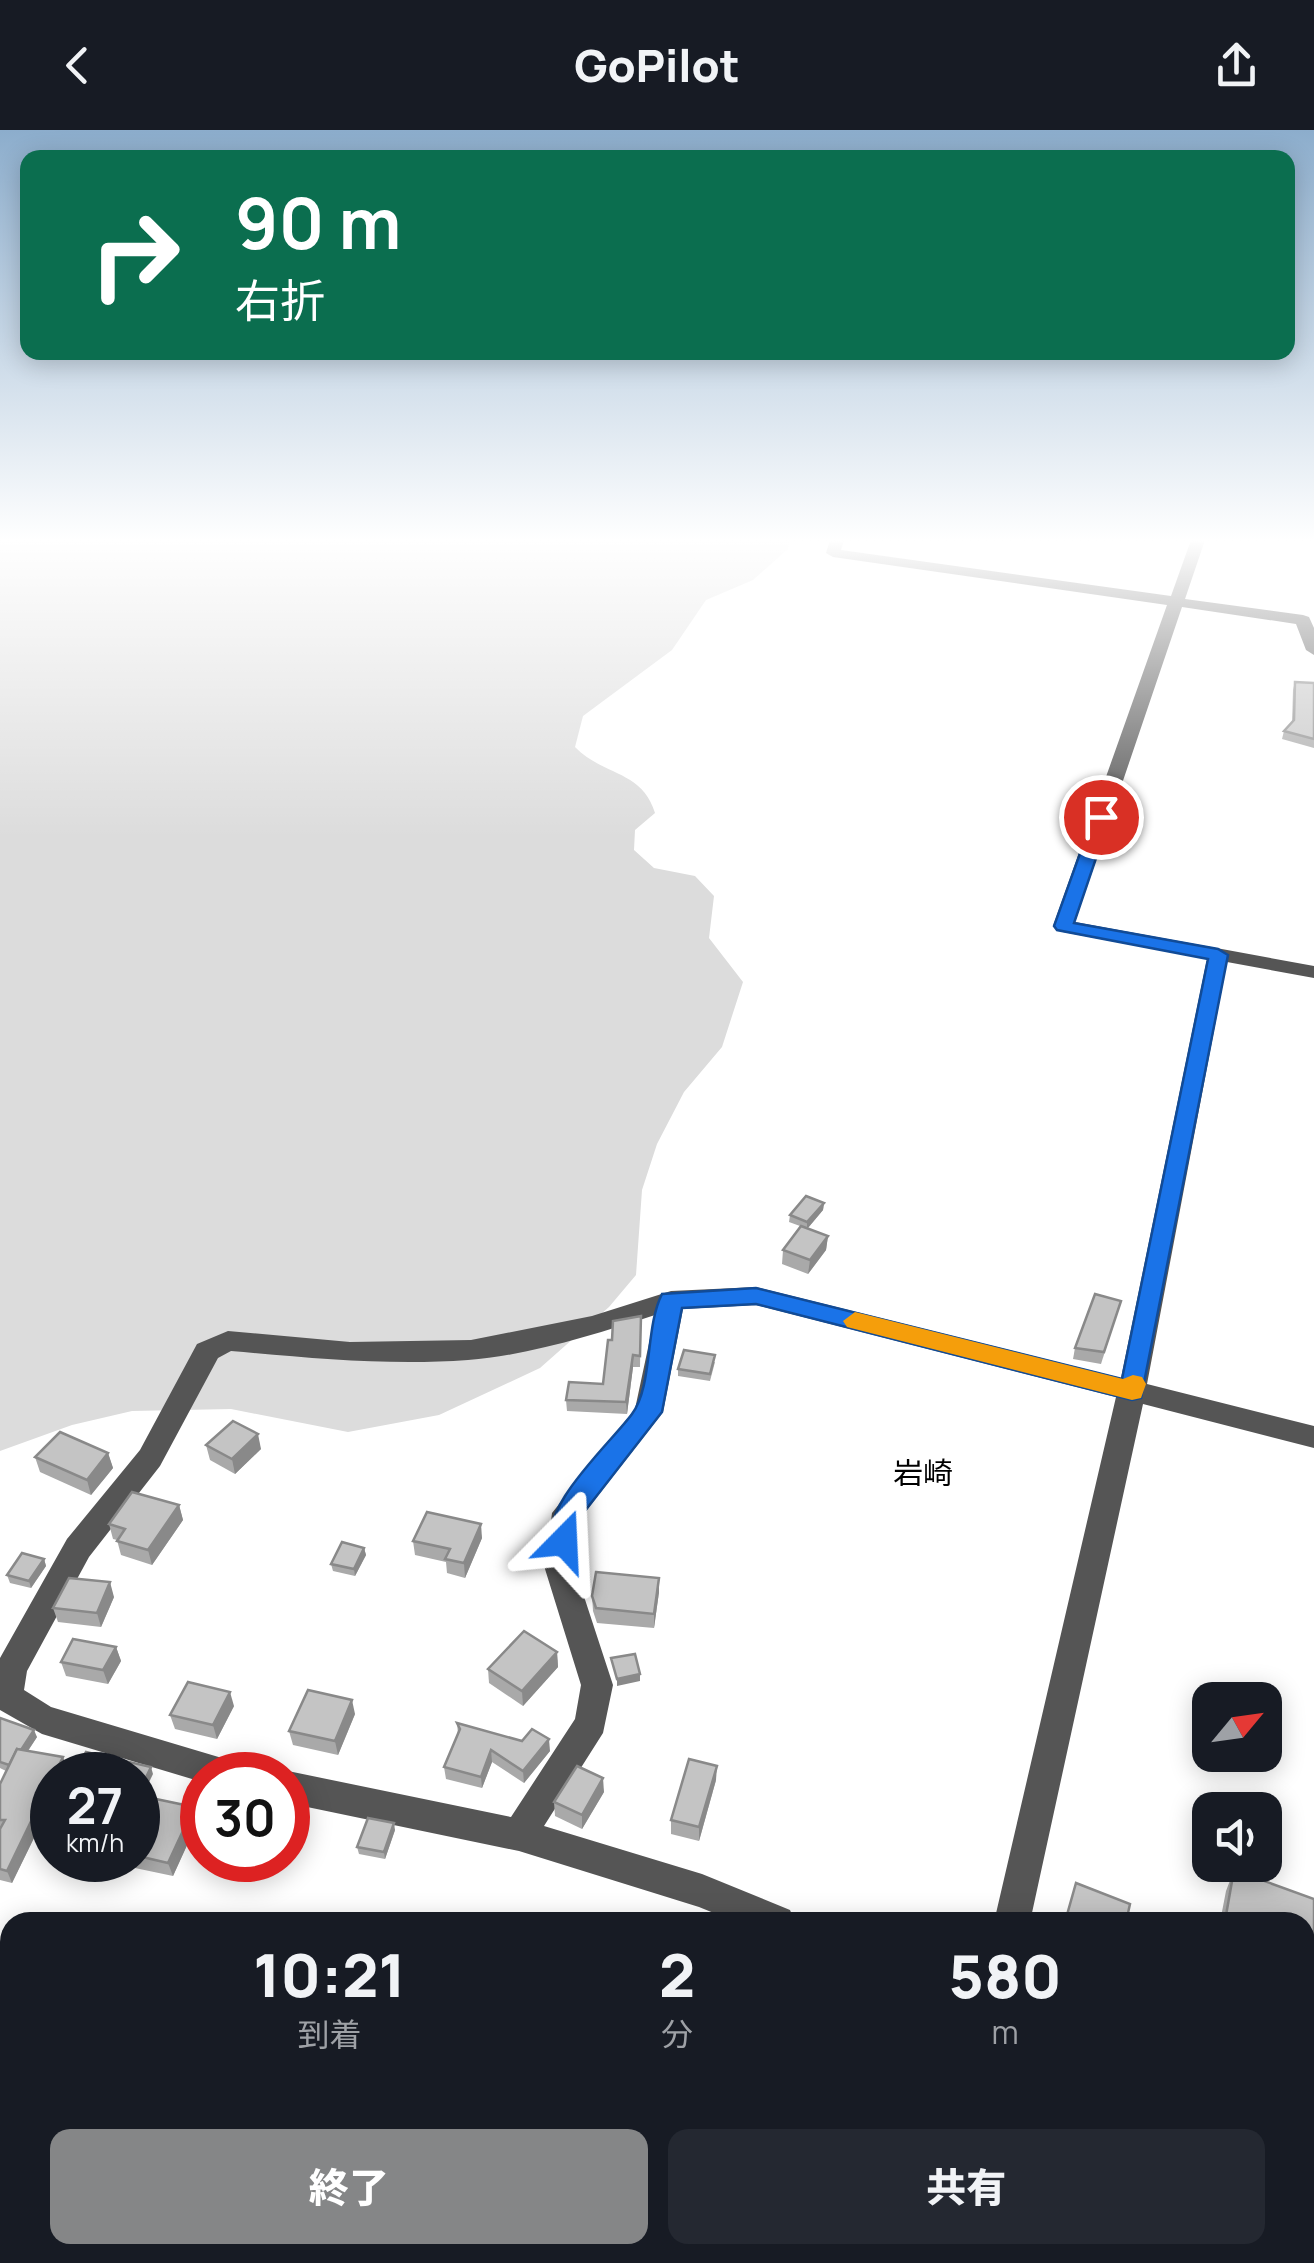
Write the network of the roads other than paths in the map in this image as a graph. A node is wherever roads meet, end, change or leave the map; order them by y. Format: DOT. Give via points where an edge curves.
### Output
graph roads {
  1 [pos="1163,640"];
  2 [pos="1218,955"];
  3 [pos="1314,972"];
  4 [pos="671,1300"];
  5 [pos="1132,1391"];
  6 [pos="1314,1437"];
  7 [pos="180,1760"];
  8 [pos="310,1792"];
  9 [pos="519,1835"];
  10 [pos="751,1912"];
  11 [pos="1014,1912"];
  1 -- 2 [label="street" via="1063,926"];
  2 -- 3 [label="street"];
  2 -- 5 [label="street"];
  4 -- 5 [label="street" via="756,1296"];
  4 -- 7 [label="street" via="594,1326 471,1350 350,1352 228,1342 207,1350 150,1458 78,1548 11,1669 6,1696 42,1719"];
  4 -- 9 [label="street" via="649,1412 568,1512 560,1569 596,1685 591,1723"];
  5 -- 6 [label="street"];
  5 -- 11 [label="street"];
  8 -- 9 [label="street"];
  9 -- 10 [label="street"];
}
